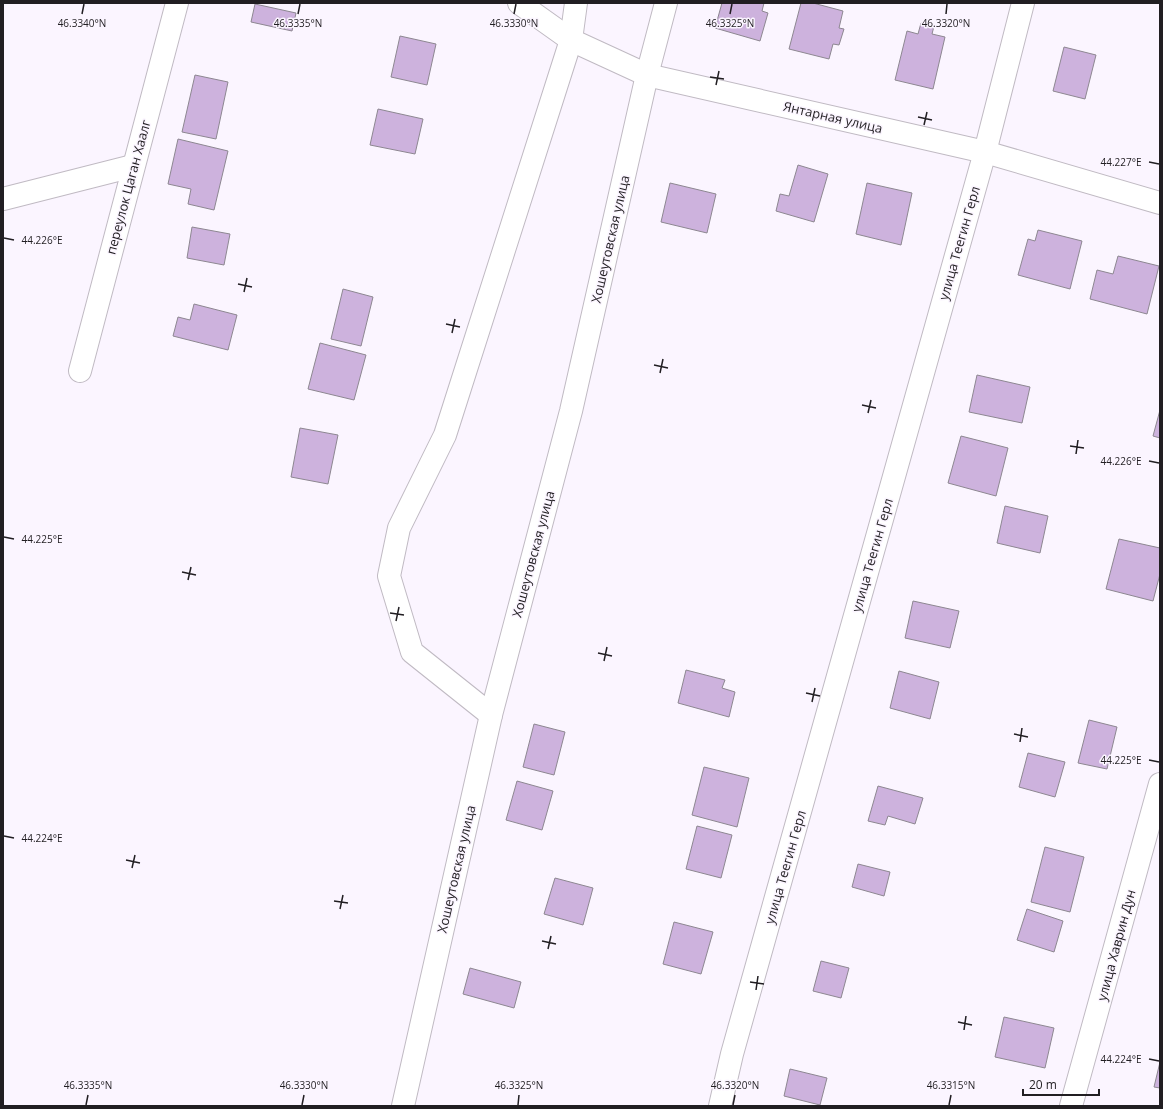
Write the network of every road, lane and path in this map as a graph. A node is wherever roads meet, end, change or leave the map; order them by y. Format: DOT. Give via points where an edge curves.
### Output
graph roads {
  1 [pos="177,3"];
  2 [pos="519,3"];
  3 [pos="576,3"];
  4 [pos="666,3"];
  5 [pos="1023,3"];
  6 [pos="571,40"];
  7 [pos="647,76"];
  8 [pos="985,152"];
  9 [pos="133,166"];
  10 [pos="3,200"];
  11 [pos="1160,203"];
  12 [pos="80,371"];
  13 [pos="491,715"];
  14 [pos="1160,784"];
  15 [pos="403,1106"];
  16 [pos="720,1106"];
  17 [pos="1071,1106"];
  1 -- 9 [label="street, переулок Цаган Хаалг"];
  2 -- 6 [label="street, Янтарная улица"];
  3 -- 6 [label="street"];
  4 -- 7 [label="street, Хошеутовская улица"];
  5 -- 8 [label="street, улица Теегин Герл"];
  6 -- 7 [label="street, Янтарная улица"];
  6 -- 13 [label="street" via="445,436 399,528 389,576 412,652"];
  7 -- 8 [label="street, Янтарная улица"];
  7 -- 13 [label="street, Хошеутовская улица" via="571,412"];
  8 -- 11 [label="street, Янтарная улица"];
  8 -- 16 [label="street, улица Теегин Герл" via="732,1054"];
  9 -- 10 [label="street"];
  9 -- 12 [label="street, переулок Цаган Хаалг"];
  13 -- 15 [label="street, Хошеутовская улица"];
  14 -- 17 [label="street, улица Хаврин Дун"];
}
